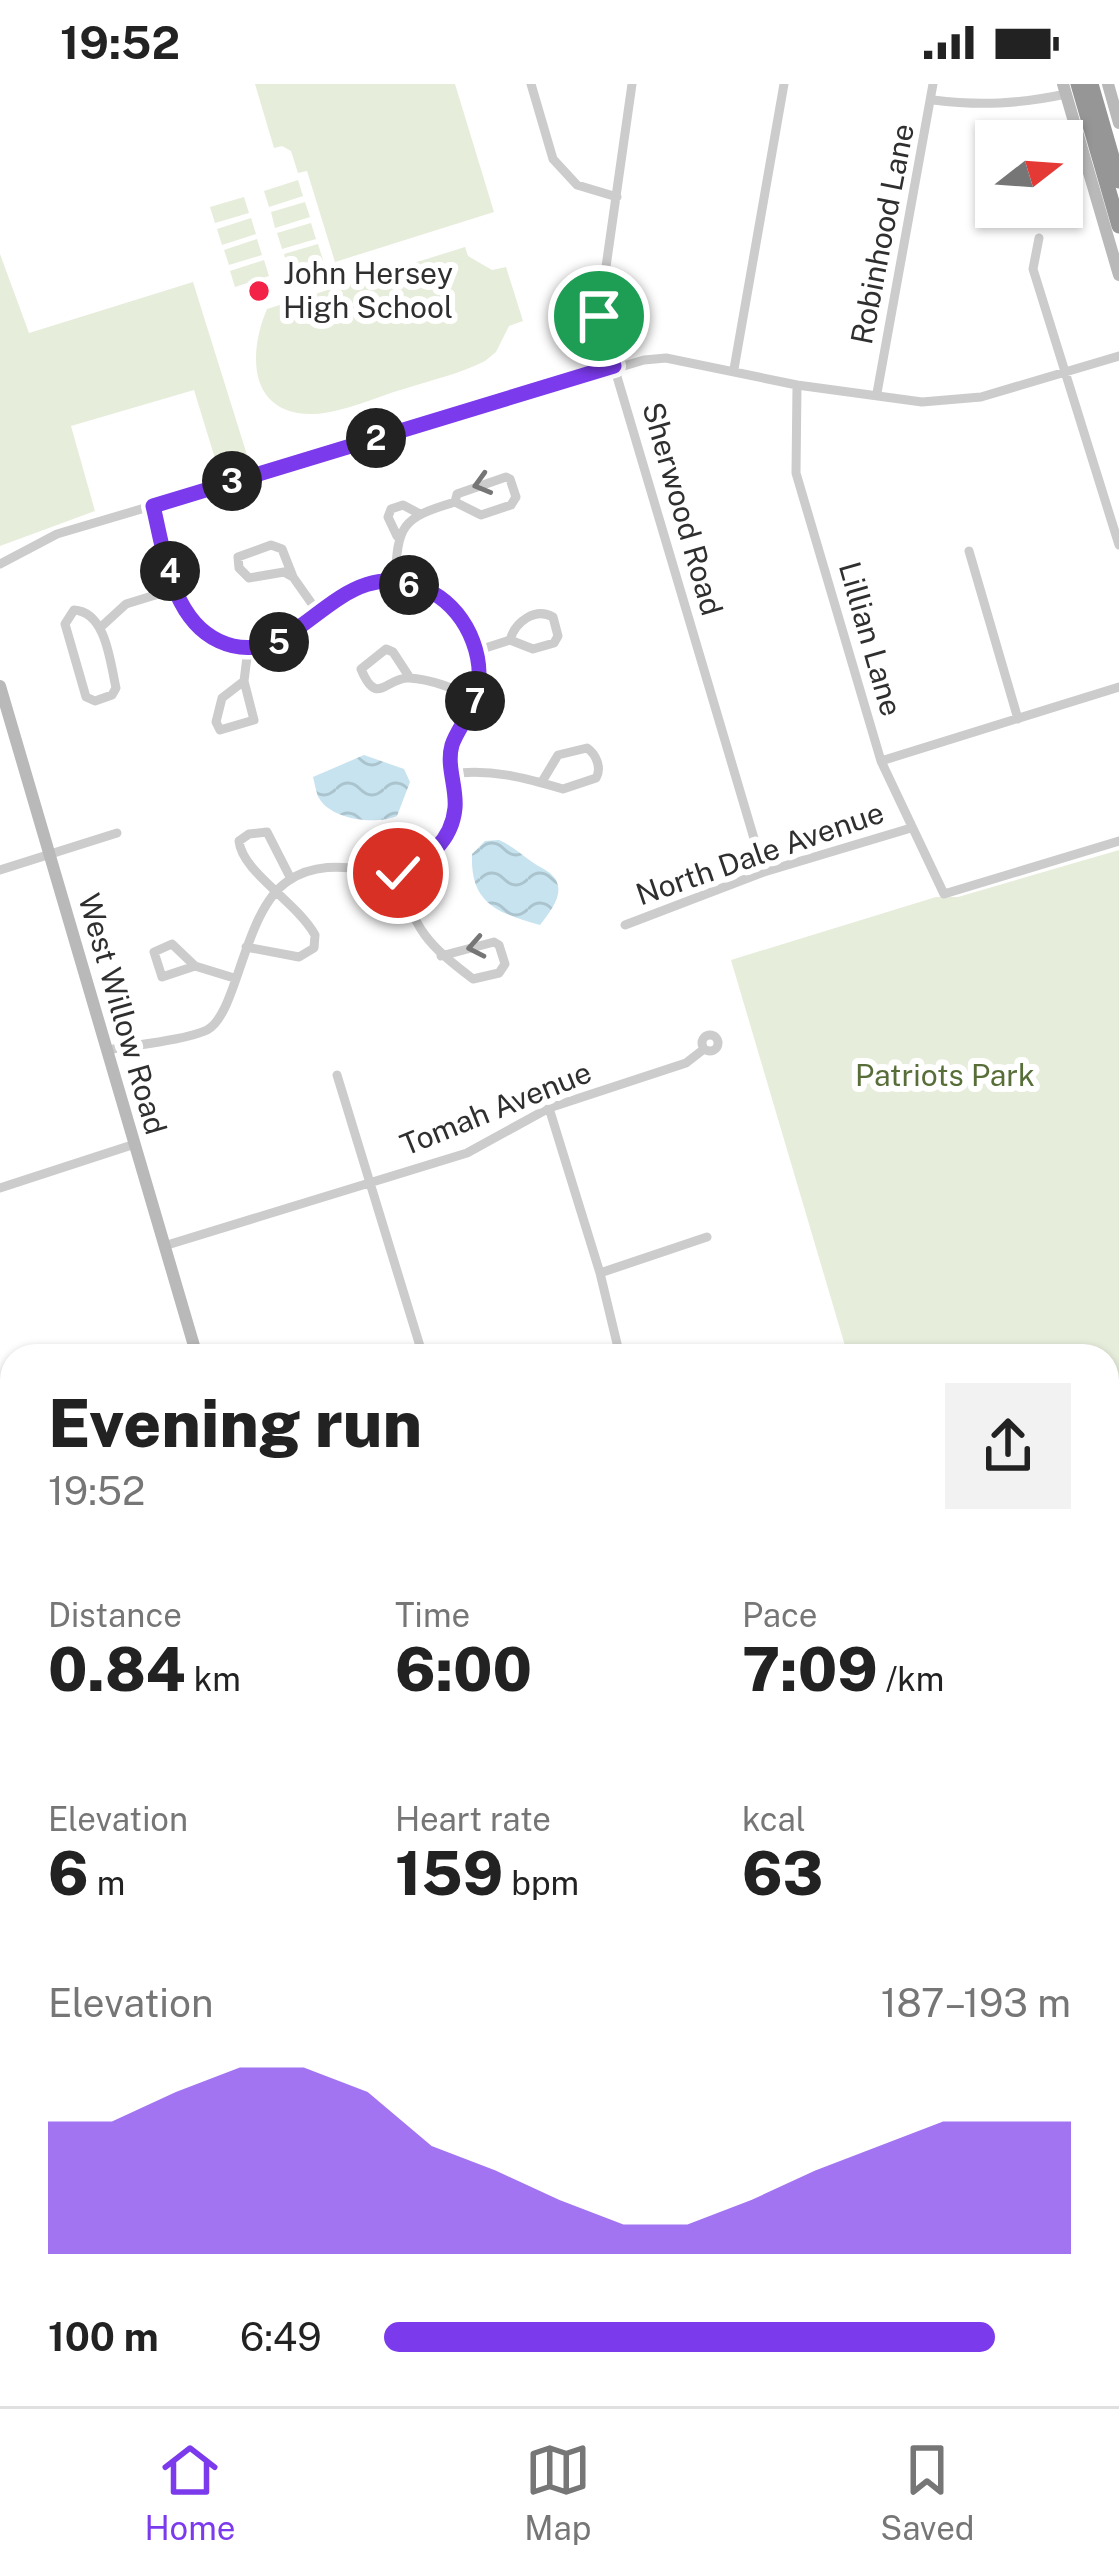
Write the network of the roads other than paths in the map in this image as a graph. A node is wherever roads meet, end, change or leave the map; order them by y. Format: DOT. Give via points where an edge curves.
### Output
graph roads {
  1 [pos="531,84"];
  2 [pos="632,84"];
  3 [pos="784,84"];
  4 [pos="933,84"];
  5 [pos="1090,84"];
  6 [pos="1108,84"];
  7 [pos="1069,87"];
  8 [pos="933,100"];
  9 [pos="1119,123"];
  10 [pos="1119,181"];
  11 [pos="617,197"];
  12 [pos="1119,226"];
  13 [pos="1039,238"];
  14 [pos="1119,275"];
  15 [pos="1119,356"];
  16 [pos="614,366"];
  17 [pos="734,369"];
  18 [pos="1068,372"];
  19 [pos="797,385"];
  20 [pos="877,394"];
  21 [pos="455,502"];
  22 [pos="153,506"];
  23 [pos="418,513"];
  24 [pos="397,537"];
  25 [pos="1119,545"];
  26 [pos="969,551"];
  27 [pos="0,564"];
  28 [pos="293,577"];
  29 [pos="395,580"];
  30 [pos="175,589"];
  31 [pos="316,611"];
  32 [pos="102,626"];
  33 [pos="510,640"];
  34 [pos="248,649"];
  35 [pos="476,651"];
  36 [pos="410,678"];
  37 [pos="244,681"];
  38 [pos="1119,687"];
  39 [pos="1,690"];
  40 [pos="476,699"];
  41 [pos="1018,719"];
  42 [pos="881,761"];
  43 [pos="450,774"];
  44 [pos="543,780"];
  45 [pos="911,828"];
  46 [pos="117,833"];
  47 [pos="1119,841"];
  48 [pos="49,854"];
  49 [pos="0,870"];
  50 [pos="764,872"];
  51 [pos="398,873"];
  52 [pos="291,879"];
  53 [pos="279,889"];
  54 [pos="625,925"];
  55 [pos="246,947"];
  56 [pos="441,956"];
  57 [pos="195,966"];
  58 [pos="234,978"];
  59 [pos="704,1049"];
  60 [pos="109,1050"];
  61 [pos="337,1075"];
  62 [pos="549,1108"];
  63 [pos="135,1144"];
  64 [pos="370,1184"];
  65 [pos="0,1188"];
  66 [pos="707,1237"];
  67 [pos="164,1246"];
  68 [pos="599,1273"];
  69 [pos="193,1344"];
  70 [pos="419,1344"];
  71 [pos="617,1344"];
  1 -- 11 [label="street" via="553,159 577,185"];
  2 -- 11 [label="street, Sherwood Road"];
  3 -- 17 [label="street"];
  4 -- 8 [label="street, Robinhood Lane"];
  5 -- 10 [label="highway"];
  6 -- 9 [label="street"];
  7 -- 8 [label="street" via="1023,103"];
  7 -- 12 [label="highway"];
  7 -- 14 [label="street"];
  8 -- 20 [label="street, Robinhood Lane"];
  11 -- 16 [label="street, Sherwood Road" via="599,316"];
  13 -- 18 [label="street" via="1033,268"];
  15 -- 18 [label="street"];
  16 -- 17 [label="street" via="666,358"];
  16 -- 22 [label="street"];
  16 -- 50 [label="street, Sherwood Road"];
  17 -- 19 [label="street"];
  18 -- 20 [label="street" via="981,398 922,402"];
  18 -- 25 [label="street"];
  19 -- 20 [label="street"];
  19 -- 42 [label="street, Lillian Lane" via="796,473"];
  21 -- 21 [label="street, one-way" via="481,514 516,497 506,477 460,490"];
  21 -- 23 [label="street"];
  22 -- 27 [label="street" via="57,534"];
  22 -- 30 [label="street"];
  23 -- 24 [label="street"];
  23 -- 24 [label="street" via="391,509"];
  24 -- 29 [label="street"];
  26 -- 41 [label="street"];
  28 -- 28 [label="street" via="278,546 238,557 249,578"];
  28 -- 31 [label="street"];
  29 -- 31 [label="street" via="369,582"];
  29 -- 35 [label="street" via="432,592 460,613"];
  30 -- 32 [label="street" via="126,604"];
  30 -- 34 [label="street" via="189,616 216,640"];
  31 -- 34 [label="street" via="282,641"];
  32 -- 32 [label="street" via="82,610 65,620 93,701 116,688"];
  33 -- 33 [label="street" via="526,649 554,643 553,617 521,620"];
  33 -- 35 [label="street"];
  34 -- 37 [label="street"];
  35 -- 40 [label="street"];
  36 -- 36 [label="street" via="386,649 361,670 377,689"];
  36 -- 40 [label="street"];
  37 -- 37 [label="street" via="222,698 220,730 254,720"];
  38 -- 41 [label="street"];
  39 -- 48 [label="street, West Willow Road"];
  40 -- 43 [label="street" via="452,746"];
  41 -- 42 [label="street"];
  42 -- 45 [label="street, Lillian Lane"];
  43 -- 44 [label="street"];
  43 -- 51 [label="street" via="455,808 443,839 426,862"];
  44 -- 44 [label="street" via="563,789 592,781 594,754 587,748 558,755"];
  45 -- 47 [label="street, Lillian Lane" via="944,894"];
  45 -- 50 [label="street, North Dale Avenue"];
  46 -- 48 [label="street"];
  48 -- 49 [label="street"];
  48 -- 60 [label="street, West Willow Road"];
  50 -- 54 [label="street, North Dale Avenue"];
  51 -- 52 [label="street" via="346,865"];
  51 -- 56 [label="street" via="410,912"];
  52 -- 53 [label="street"];
  52 -- 53 [label="street" via="267,832 243,836 242,857"];
  53 -- 55 [label="street"];
  53 -- 55 [label="street" via="316,935 314,948 298,957"];
  55 -- 58 [label="street"];
  56 -- 56 [label="street, one-way" via="473,979 505,964 494,942"];
  57 -- 57 [label="street" via="172,944 154,952 162,977"];
  57 -- 58 [label="street"];
  58 -- 60 [label="street" via="227,1008 208,1029"];
  59 -- 62 [label="street, Tomah Avenue" via="686,1064"];
  60 -- 63 [label="street, West Willow Road"];
  61 -- 64 [label="street"];
  62 -- 64 [label="street, Tomah Avenue" via="467,1153"];
  62 -- 68 [label="street"];
  63 -- 65 [label="street"];
  63 -- 67 [label="street, West Willow Road"];
  64 -- 67 [label="street, Tomah Avenue"];
  64 -- 70 [label="street"];
  66 -- 68 [label="street"];
  67 -- 69 [label="street, West Willow Road"];
  68 -- 71 [label="street"];
}
